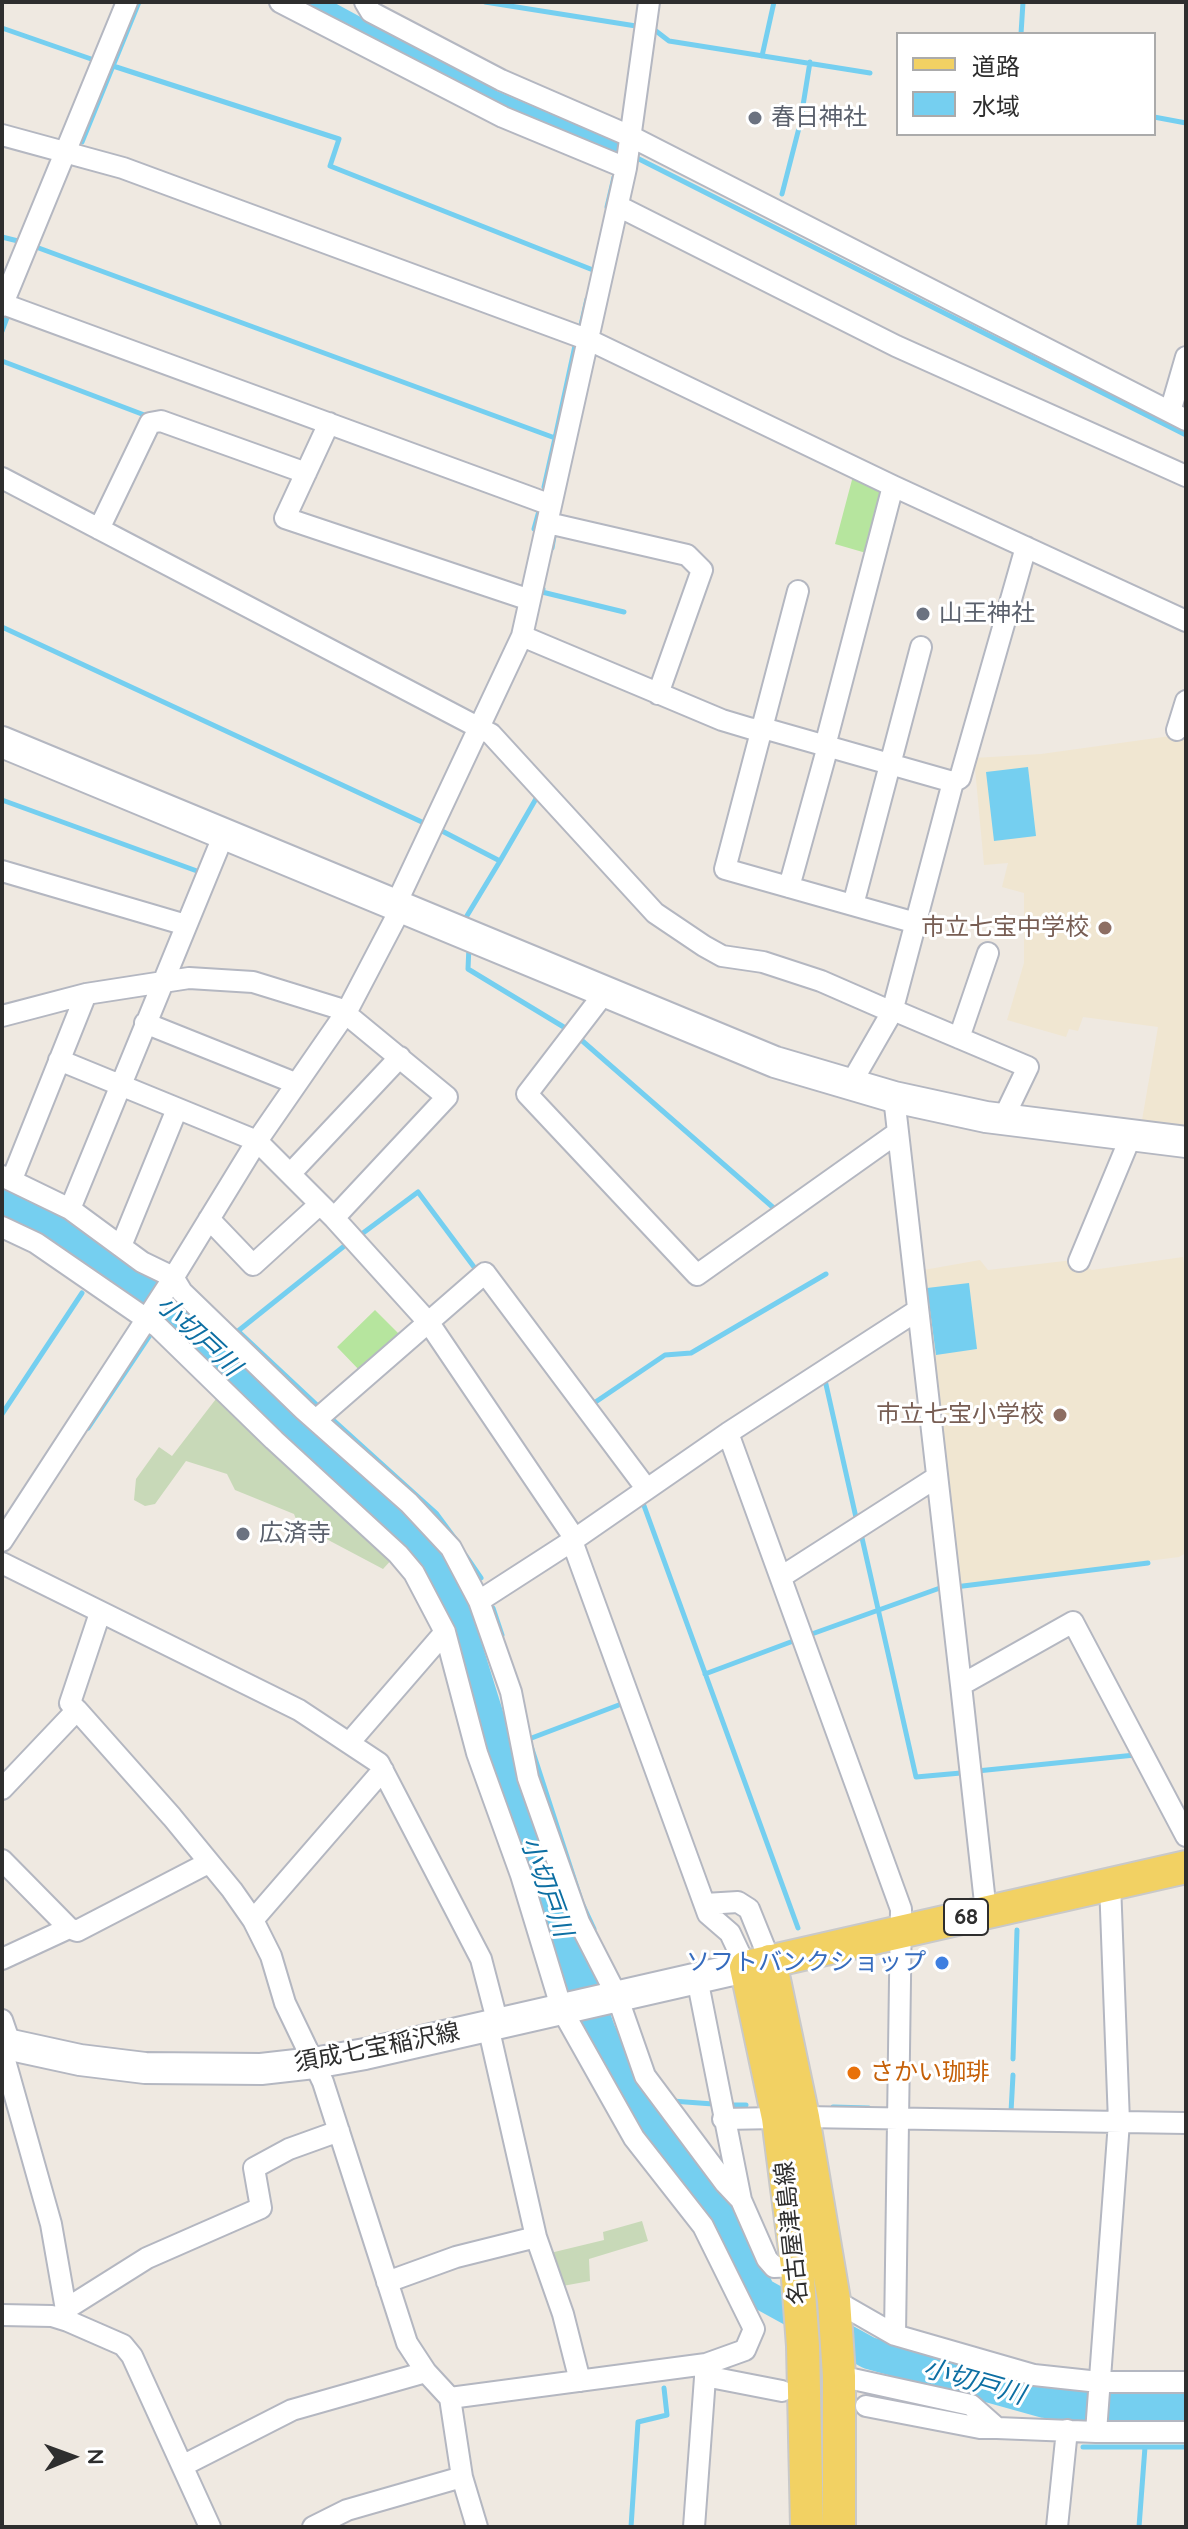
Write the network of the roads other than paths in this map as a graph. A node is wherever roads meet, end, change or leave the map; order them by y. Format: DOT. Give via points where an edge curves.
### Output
graph roads {
  1 [pos="127,2"];
  2 [pos="280,2"];
  3 [pos="365,2"];
  4 [pos="649,2"];
  5 [pos="2,135"];
  6 [pos="628,152"];
  7 [pos="65,153"];
  8 [pos="618,206"];
  9 [pos="2,305"];
  10 [pos="589,340"];
  11 [pos="1186,357"];
  12 [pos="1178,416"];
  13 [pos="329,423"];
  14 [pos="306,473"];
  15 [pos="1186,476"];
  16 [pos="2,478"];
  17 [pos="893,486"];
  18 [pos="550,514"];
  19 [pos="99,529"];
  20 [pos="1026,547"];
  21 [pos="798,591"];
  22 [pos="530,600"];
  23 [pos="1186,621"];
  24 [pos="522,636"];
  25 [pos="921,647"];
  26 [pos="658,694"];
  27 [pos="1186,701"];
  28 [pos="479,728"];
  29 [pos="763,728"];
  30 [pos="1177,730"];
  31 [pos="2,742"];
  32 [pos="826,746"];
  33 [pos="890,764"];
  34 [pos="953,782"];
  35 [pos="224,834"];
  36 [pos="2,871"];
  37 [pos="789,887"];
  38 [pos="399,905"];
  39 [pos="853,905"];
  40 [pos="916,923"];
  41 [pos="186,925"];
  42 [pos="988,953"];
  43 [pos="161,984"];
  44 [pos="606,991"];
  45 [pos="86,994"];
  46 [pos="893,1011"];
  47 [pos="346,1012"];
  48 [pos="3,1018"];
  49 [pos="145,1023"];
  50 [pos="959,1038"];
  51 [pos="400,1057"];
  52 [pos="59,1060"];
  53 [pos="295,1083"];
  54 [pos="120,1085"];
  55 [pos="850,1085"];
  56 [pos="894,1097"];
  57 [pos="177,1109"];
  58 [pos="1003,1119"];
  59 [pos="897,1133"];
  60 [pos="1131,1136"];
  61 [pos="257,1141"];
  62 [pos="1186,1142"];
  63 [pos="290,1174"];
  64 [pos="7,1177"];
  65 [pos="70,1209"];
  66 [pos="327,1211"];
  67 [pos="209,1219"];
  68 [pos="2,1227"];
  69 [pos="121,1246"];
  70 [pos="1079,1261"];
  71 [pos="172,1280"];
  72 [pos="918,1310"];
  73 [pos="148,1316"];
  74 [pos="429,1323"];
  75 [pos="316,1420"];
  76 [pos="728,1433"];
  77 [pos="937,1477"];
  78 [pos="646,1488"];
  79 [pos="574,1540"];
  80 [pos="2,1541"];
  81 [pos="2,1563"];
  82 [pos="781,1577"];
  83 [pos="479,1601"];
  84 [pos="100,1613"];
  85 [pos="445,1632"];
  86 [pos="961,1685"];
  87 [pos="77,1710"];
  88 [pos="349,1743"];
  89 [pos="383,1770"];
  90 [pos="2,1789"];
  91 [pos="1186,1836"];
  92 [pos="2,1860"];
  93 [pos="208,1863"];
  94 [pos="1186,1867"];
  95 [pos="1110,1883"];
  96 [pos="705,1904"];
  97 [pos="986,1912"];
  98 [pos="253,1920"];
  99 [pos="69,1928"];
  100 [pos="902,1931"];
  101 [pos="2,1959"];
  102 [pos="758,1964"];
  103 [pos="697,1978"];
  104 [pos="614,1997"];
  105 [pos="565,2009"];
  106 [pos="493,2025"];
  107 [pos="4,2040"];
  108 [pos="314,2063"];
  109 [pos="899,2117"];
  110 [pos="791,2118"];
  111 [pos="723,2119"];
  112 [pos="1119,2122"];
  113 [pos="1186,2123"];
  114 [pos="339,2131"];
  115 [pos="741,2200"];
  116 [pos="536,2237"];
  117 [pos="798,2278"];
  118 [pos="387,2282"];
  119 [pos="834,2304"];
  120 [pos="2,2315"];
  121 [pos="67,2315"];
  122 [pos="895,2335"];
  123 [pos="838,2369"];
  124 [pos="705,2370"];
  125 [pos="426,2372"];
  126 [pos="580,2381"];
  127 [pos="1186,2382"];
  128 [pos="1099,2385"];
  129 [pos="782,2391"];
  130 [pos="450,2398"];
  131 [pos="866,2406"];
  132 [pos="997,2428"];
  133 [pos="1096,2429"];
  134 [pos="1067,2430"];
  135 [pos="1186,2432"];
  136 [pos="184,2465"];
  137 [pos="462,2477"];
  138 [pos="349,2519"];
  139 [pos="210,2527"];
  140 [pos="313,2527"];
  141 [pos="477,2527"];
  142 [pos="694,2527"];
  143 [pos="807,2527"];
  144 [pos="839,2527"];
  145 [pos="1057,2527"];
  1 -- 7 [label="street"];
  2 -- 6 [label="street" via="503,117"];
  3 -- 6 [label="street" via="371,12"];
  4 -- 6 [label="street"];
  5 -- 7 [label="street"];
  6 -- 8 [label="street"];
  6 -- 12 [label="street"];
  7 -- 9 [label="street"];
  7 -- 10 [label="street" via="123,168"];
  8 -- 10 [label="street"];
  8 -- 15 [label="street" via="896,346"];
  9 -- 13 [label="street"];
  10 -- 17 [label="street"];
  10 -- 18 [label="street"];
  11 -- 12 [label="street"];
  13 -- 14 [label="street"];
  13 -- 18 [label="street"];
  14 -- 19 [label="street" via="161,421 150,423"];
  14 -- 22 [label="street" via="285,518"];
  16 -- 19 [label="street"];
  17 -- 20 [label="street"];
  17 -- 32 [label="street"];
  18 -- 22 [label="street"];
  18 -- 26 [label="street" via="687,555 702,570"];
  19 -- 28 [label="street"];
  20 -- 23 [label="street"];
  20 -- 34 [label="street" via="960,778"];
  21 -- 29 [label="street"];
  22 -- 24 [label="street"];
  24 -- 26 [label="street"];
  24 -- 28 [label="street"];
  25 -- 33 [label="street"];
  26 -- 29 [label="street" via="722,720"];
  27 -- 30 [label="street"];
  28 -- 38 [label="street"];
  28 -- 46 [label="street" via="491,734 655,913 722,956 763,962"];
  29 -- 32 [label="street"];
  29 -- 37 [label="street" via="725,869"];
  31 -- 35 [label="street"];
  32 -- 33 [label="street"];
  32 -- 37 [label="street"];
  33 -- 34 [label="street"];
  33 -- 39 [label="street"];
  34 -- 40 [label="street"];
  35 -- 38 [label="street"];
  35 -- 41 [label="street"];
  36 -- 41 [label="street"];
  37 -- 39 [label="street"];
  38 -- 44 [label="street"];
  38 -- 47 [label="street"];
  39 -- 40 [label="street"];
  40 -- 46 [label="street"];
  41 -- 43 [label="street"];
  42 -- 50 [label="street"];
  43 -- 45 [label="street"];
  43 -- 47 [label="street" via="189,978 253,982"];
  43 -- 49 [label="street"];
  44 -- 55 [label="street" via="775,1062"];
  44 -- 59 [label="street" via="527,1094 697,1275"];
  45 -- 48 [label="street"];
  45 -- 52 [label="street"];
  46 -- 50 [label="street"];
  46 -- 55 [label="street"];
  47 -- 51 [label="street"];
  47 -- 53 [label="street"];
  49 -- 53 [label="street"];
  49 -- 54 [label="street"];
  50 -- 58 [label="street" via="1028,1067"];
  51 -- 63 [label="street"];
  51 -- 66 [label="street" via="447,1097"];
  52 -- 54 [label="street"];
  52 -- 64 [label="street"];
  53 -- 61 [label="street"];
  54 -- 57 [label="street"];
  54 -- 65 [label="street"];
  55 -- 56 [label="street"];
  56 -- 58 [label="street"];
  56 -- 59 [label="street"];
  57 -- 61 [label="street"];
  57 -- 69 [label="street"];
  58 -- 60 [label="street"];
  59 -- 72 [label="street"];
  60 -- 62 [label="street"];
  60 -- 70 [label="street"];
  61 -- 63 [label="street"];
  61 -- 67 [label="street"];
  63 -- 66 [label="street"];
  64 -- 65 [label="street"];
  65 -- 69 [label="street"];
  66 -- 67 [label="street" via="253,1265"];
  66 -- 74 [label="street"];
  67 -- 71 [label="street"];
  68 -- 73 [label="street" via="36,1243"];
  69 -- 71 [label="street"];
  71 -- 73 [label="street"];
  71 -- 75 [label="street"];
  72 -- 76 [label="street"];
  72 -- 77 [label="street"];
  73 -- 80 [label="street"];
  73 -- 85 [label="street" via="398,1554"];
  74 -- 75 [label="street"];
  74 -- 78 [label="street" via="485,1273"];
  74 -- 79 [label="street"];
  75 -- 83 [label="street" via="431,1524 451,1548"];
  76 -- 78 [label="street"];
  76 -- 82 [label="street"];
  77 -- 82 [label="street"];
  77 -- 86 [label="street"];
  78 -- 79 [label="street"];
  79 -- 83 [label="street"];
  79 -- 96 [label="street"];
  81 -- 84 [label="street"];
  82 -- 100 [label="street" via="901,1909"];
  83 -- 104 [label="street" via="511,1692 528,1778 579,1922"];
  84 -- 87 [label="street" via="70,1703"];
  84 -- 88 [label="street" via="299,1710"];
  85 -- 88 [label="street"];
  85 -- 105 [label="street" via="477,1753"];
  86 -- 91 [label="street" via="1073,1622"];
  86 -- 97 [label="street"];
  87 -- 90 [label="street"];
  87 -- 93 [label="street"];
  88 -- 89 [label="street"];
  89 -- 98 [label="street"];
  89 -- 106 [label="street" via="481,1959"];
  92 -- 99 [label="street"];
  93 -- 98 [label="street"];
  93 -- 99 [label="street" via="77,1931"];
  94 -- 95 [label="main road, 68"];
  95 -- 97 [label="main road, 68"];
  95 -- 112 [label="street"];
  96 -- 102 [label="street" via="708,1914"];
  96 -- 102 [label="street" via="738,1902 749,1909"];
  97 -- 100 [label="main road, 68"];
  98 -- 108 [label="street"];
  99 -- 101 [label="street"];
  100 -- 102 [label="main road, 68"];
  100 -- 109 [label="street"];
  102 -- 103 [label="street, 須成七宝稲沢線"];
  102 -- 110 [label="main road, 名古屋津島線"];
  103 -- 104 [label="street, 須成七宝稲沢線"];
  103 -- 111 [label="street"];
  104 -- 105 [label="street, 須成七宝稲沢線"];
  104 -- 115 [label="street" via="645,2076"];
  105 -- 106 [label="street, 須成七宝稲沢線"];
  105 -- 124 [label="street" via="634,2138 703,2226 754,2329 745,2350"];
  106 -- 108 [label="street, 須成七宝稲沢線"];
  106 -- 116 [label="street"];
  107 -- 108 [label="street, 須成七宝稲沢線" via="80,2060 145,2068"];
  107 -- 121 [label="street" via="51,2224"];
  108 -- 114 [label="street"];
  109 -- 110 [label="street"];
  109 -- 112 [label="street"];
  109 -- 122 [label="street"];
  110 -- 111 [label="street"];
  110 -- 117 [label="main road, 名古屋津島線"];
  110 -- 119 [label="main road, 名古屋津島線"];
  111 -- 115 [label="street"];
  112 -- 113 [label="street"];
  112 -- 128 [label="street"];
  114 -- 118 [label="street"];
  114 -- 121 [label="street" via="254,2168 261,2208 147,2258"];
  115 -- 117 [label="street" via="767,2259"];
  116 -- 118 [label="street"];
  116 -- 126 [label="street"];
  117 -- 143 [label="main road, 名古屋津島線"];
  118 -- 125 [label="street" via="407,2343"];
  119 -- 122 [label="street"];
  119 -- 123 [label="main road, 名古屋津島線"];
  120 -- 121 [label="street"];
  121 -- 136 [label="street" via="123,2345 132,2356"];
  122 -- 128 [label="street" via="1034,2375"];
  123 -- 132 [label="street" via="971,2405"];
  123 -- 144 [label="main road, 名古屋津島線"];
  124 -- 126 [label="street"];
  124 -- 129 [label="street"];
  124 -- 142 [label="street"];
  125 -- 130 [label="street"];
  125 -- 136 [label="street" via="292,2410"];
  126 -- 130 [label="street"];
  127 -- 128 [label="street"];
  128 -- 133 [label="street"];
  130 -- 137 [label="street"];
  131 -- 132 [label="street"];
  132 -- 134 [label="street"];
  133 -- 134 [label="street"];
  133 -- 135 [label="street"];
  134 -- 145 [label="street"];
  136 -- 139 [label="street"];
  137 -- 138 [label="street"];
  137 -- 141 [label="street"];
  138 -- 140 [label="street"];
}
